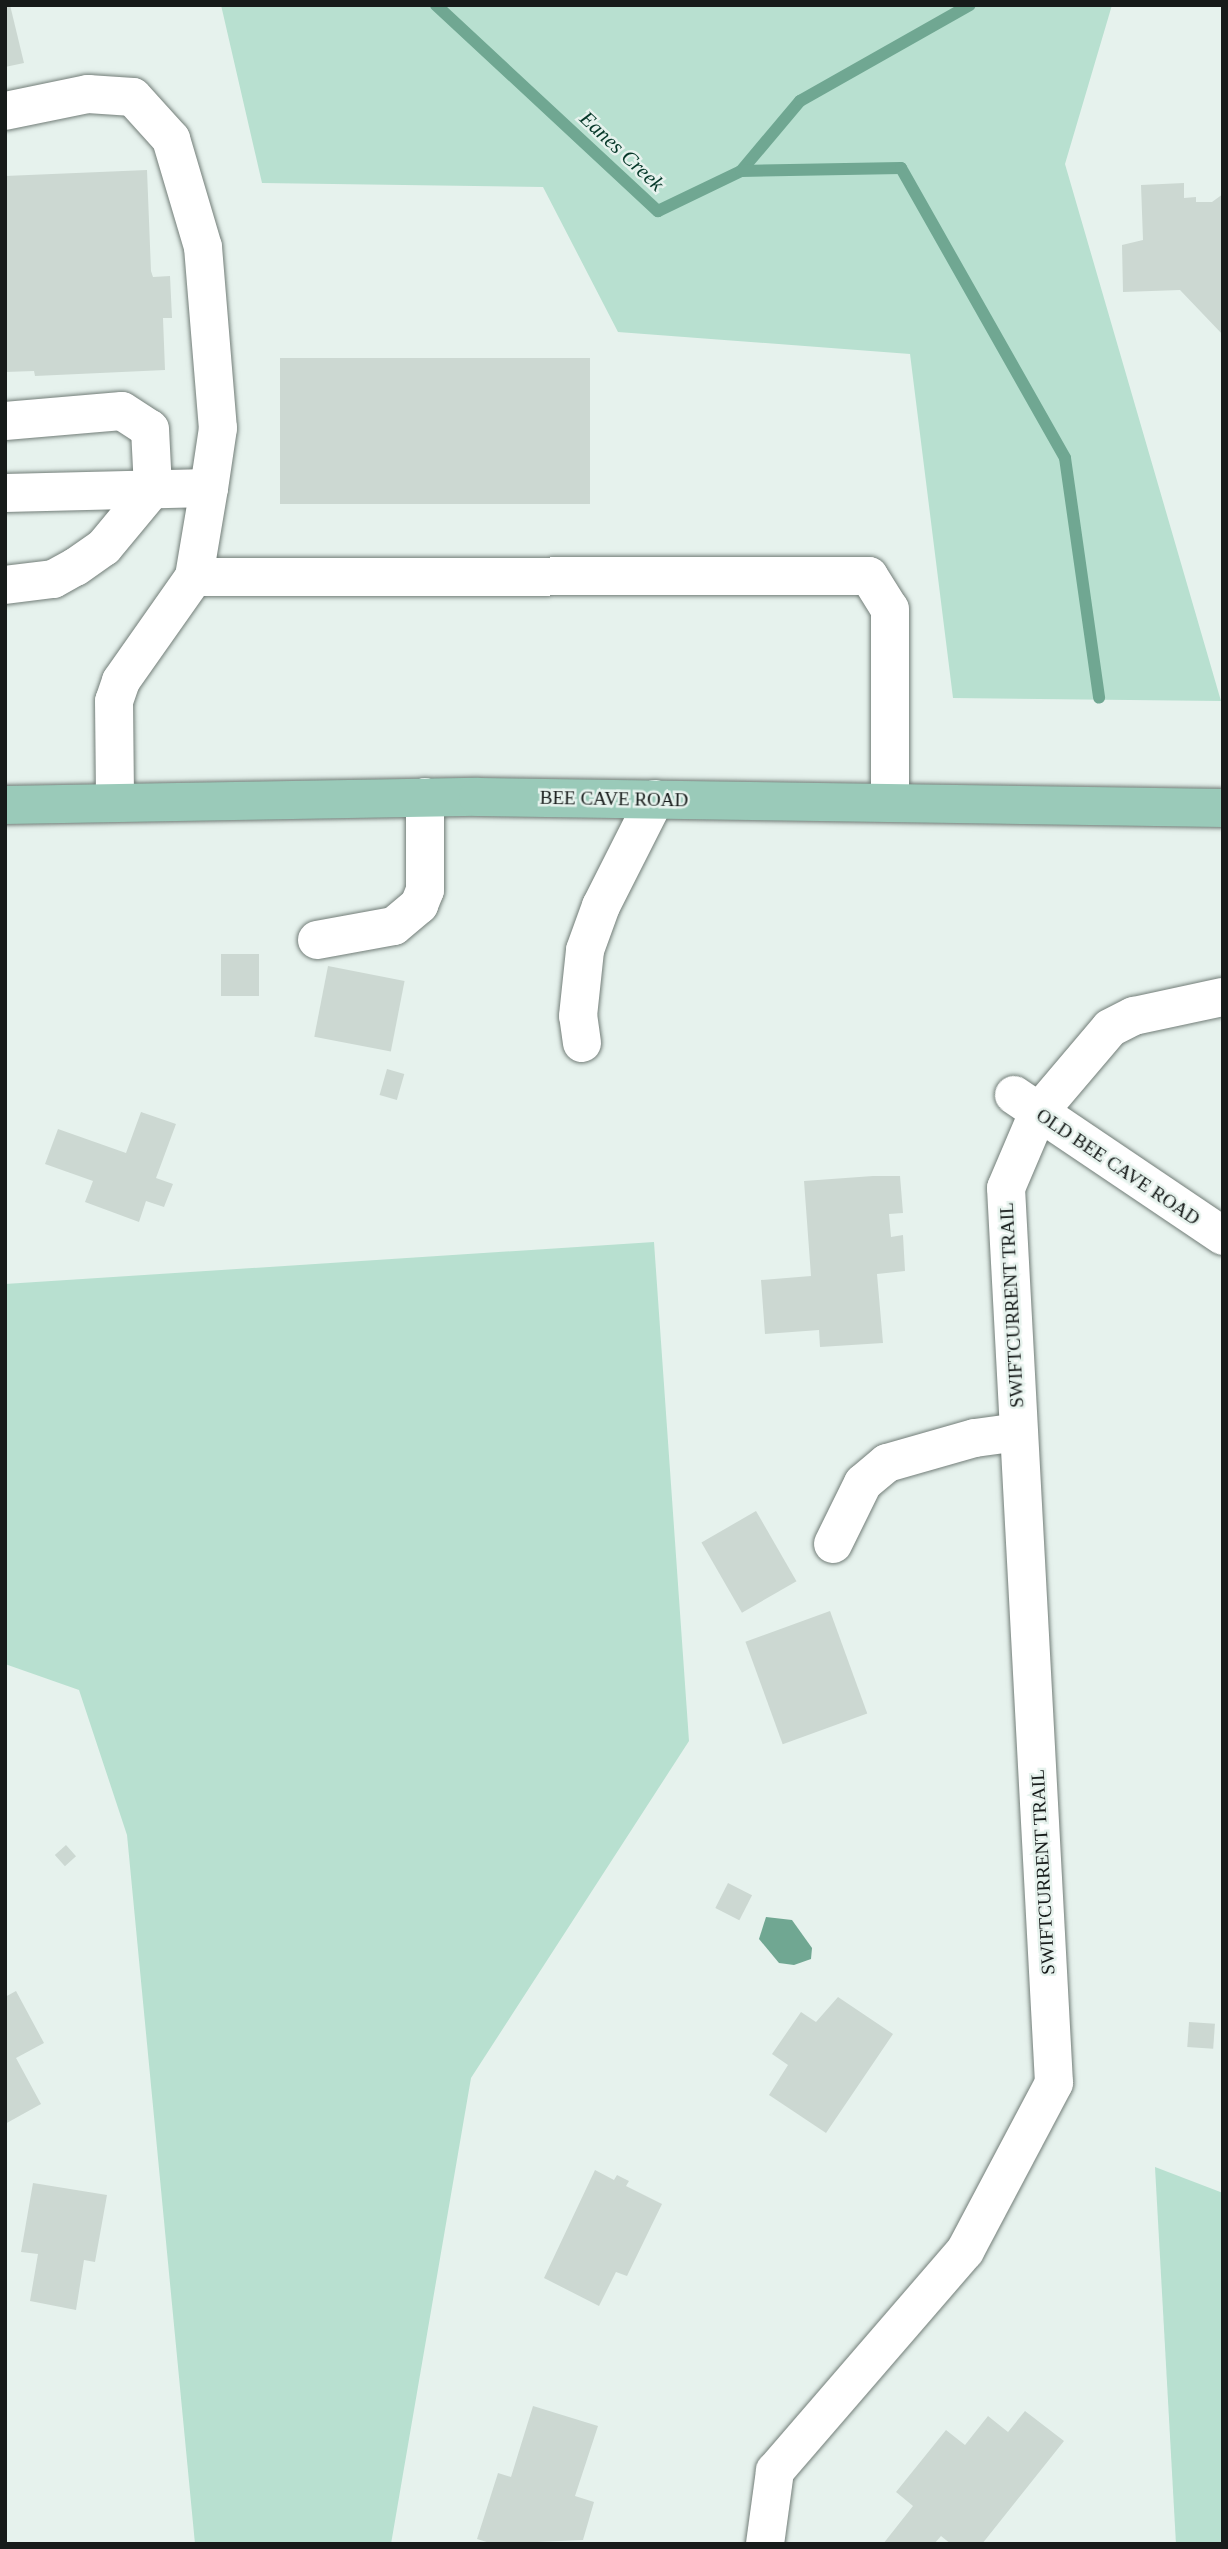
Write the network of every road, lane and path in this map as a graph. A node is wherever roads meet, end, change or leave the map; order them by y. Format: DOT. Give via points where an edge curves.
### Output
graph roads {
  1 [pos="5,111"];
  2 [pos="5,421"];
  3 [pos="153,488"];
  4 [pos="209,488"];
  5 [pos="5,493"];
  6 [pos="194,577"];
  7 [pos="5,585"];
  8 [pos="425,797"];
  9 [pos="655,799"];
  10 [pos="116,801"];
  11 [pos="890,803"];
  12 [pos="5,805"];
  13 [pos="1223,808"];
  14 [pos="317,940"];
  15 [pos="1223,997"];
  16 [pos="582,1042"];
  17 [pos="1026,1104"];
  18 [pos="1223,1236"];
  19 [pos="1019,1433"];
  20 [pos="833,1544"];
  21 [pos="765,2544"];
  1 -- 4 [label="street" via="88,94 133,97 171,139 203,247 218,428"];
  2 -- 3 [label="street" via="122,411 150,429"];
  3 -- 4 [label="street"];
  3 -- 5 [label="street"];
  3 -- 7 [label="street" via="104,547 75,567 53,579"];
  4 -- 6 [label="street"];
  6 -- 10 [label="street" via="117,691 113,717"];
  6 -- 11 [label="street" via="869,576 890,609"];
  8 -- 9 [label="main road, BEE CAVE ROAD"];
  8 -- 10 [label="main road, BEE CAVE ROAD"];
  8 -- 14 [label="street" via="425,890 419,905 394,926"];
  9 -- 11 [label="main road, BEE CAVE ROAD"];
  9 -- 16 [label="street" via="605,897 585,950 579,1016"];
  10 -- 12 [label="main road, BEE CAVE ROAD"];
  11 -- 13 [label="main road, BEE CAVE ROAD"];
  15 -- 17 [label="street, SWIFTCURRENT TRAIL" via="1134,1016 1110,1028"];
  17 -- 18 [label="street, OLD BEE CAVE ROAD"];
  17 -- 19 [label="street, SWIFTCURRENT TRAIL" via="1006,1188"];
  19 -- 20 [label="street" via="975,1438 887,1464 863,1483"];
  19 -- 21 [label="street, SWIFTCURRENT TRAIL" via="1054,2083 965,2252 775,2471"];
}
